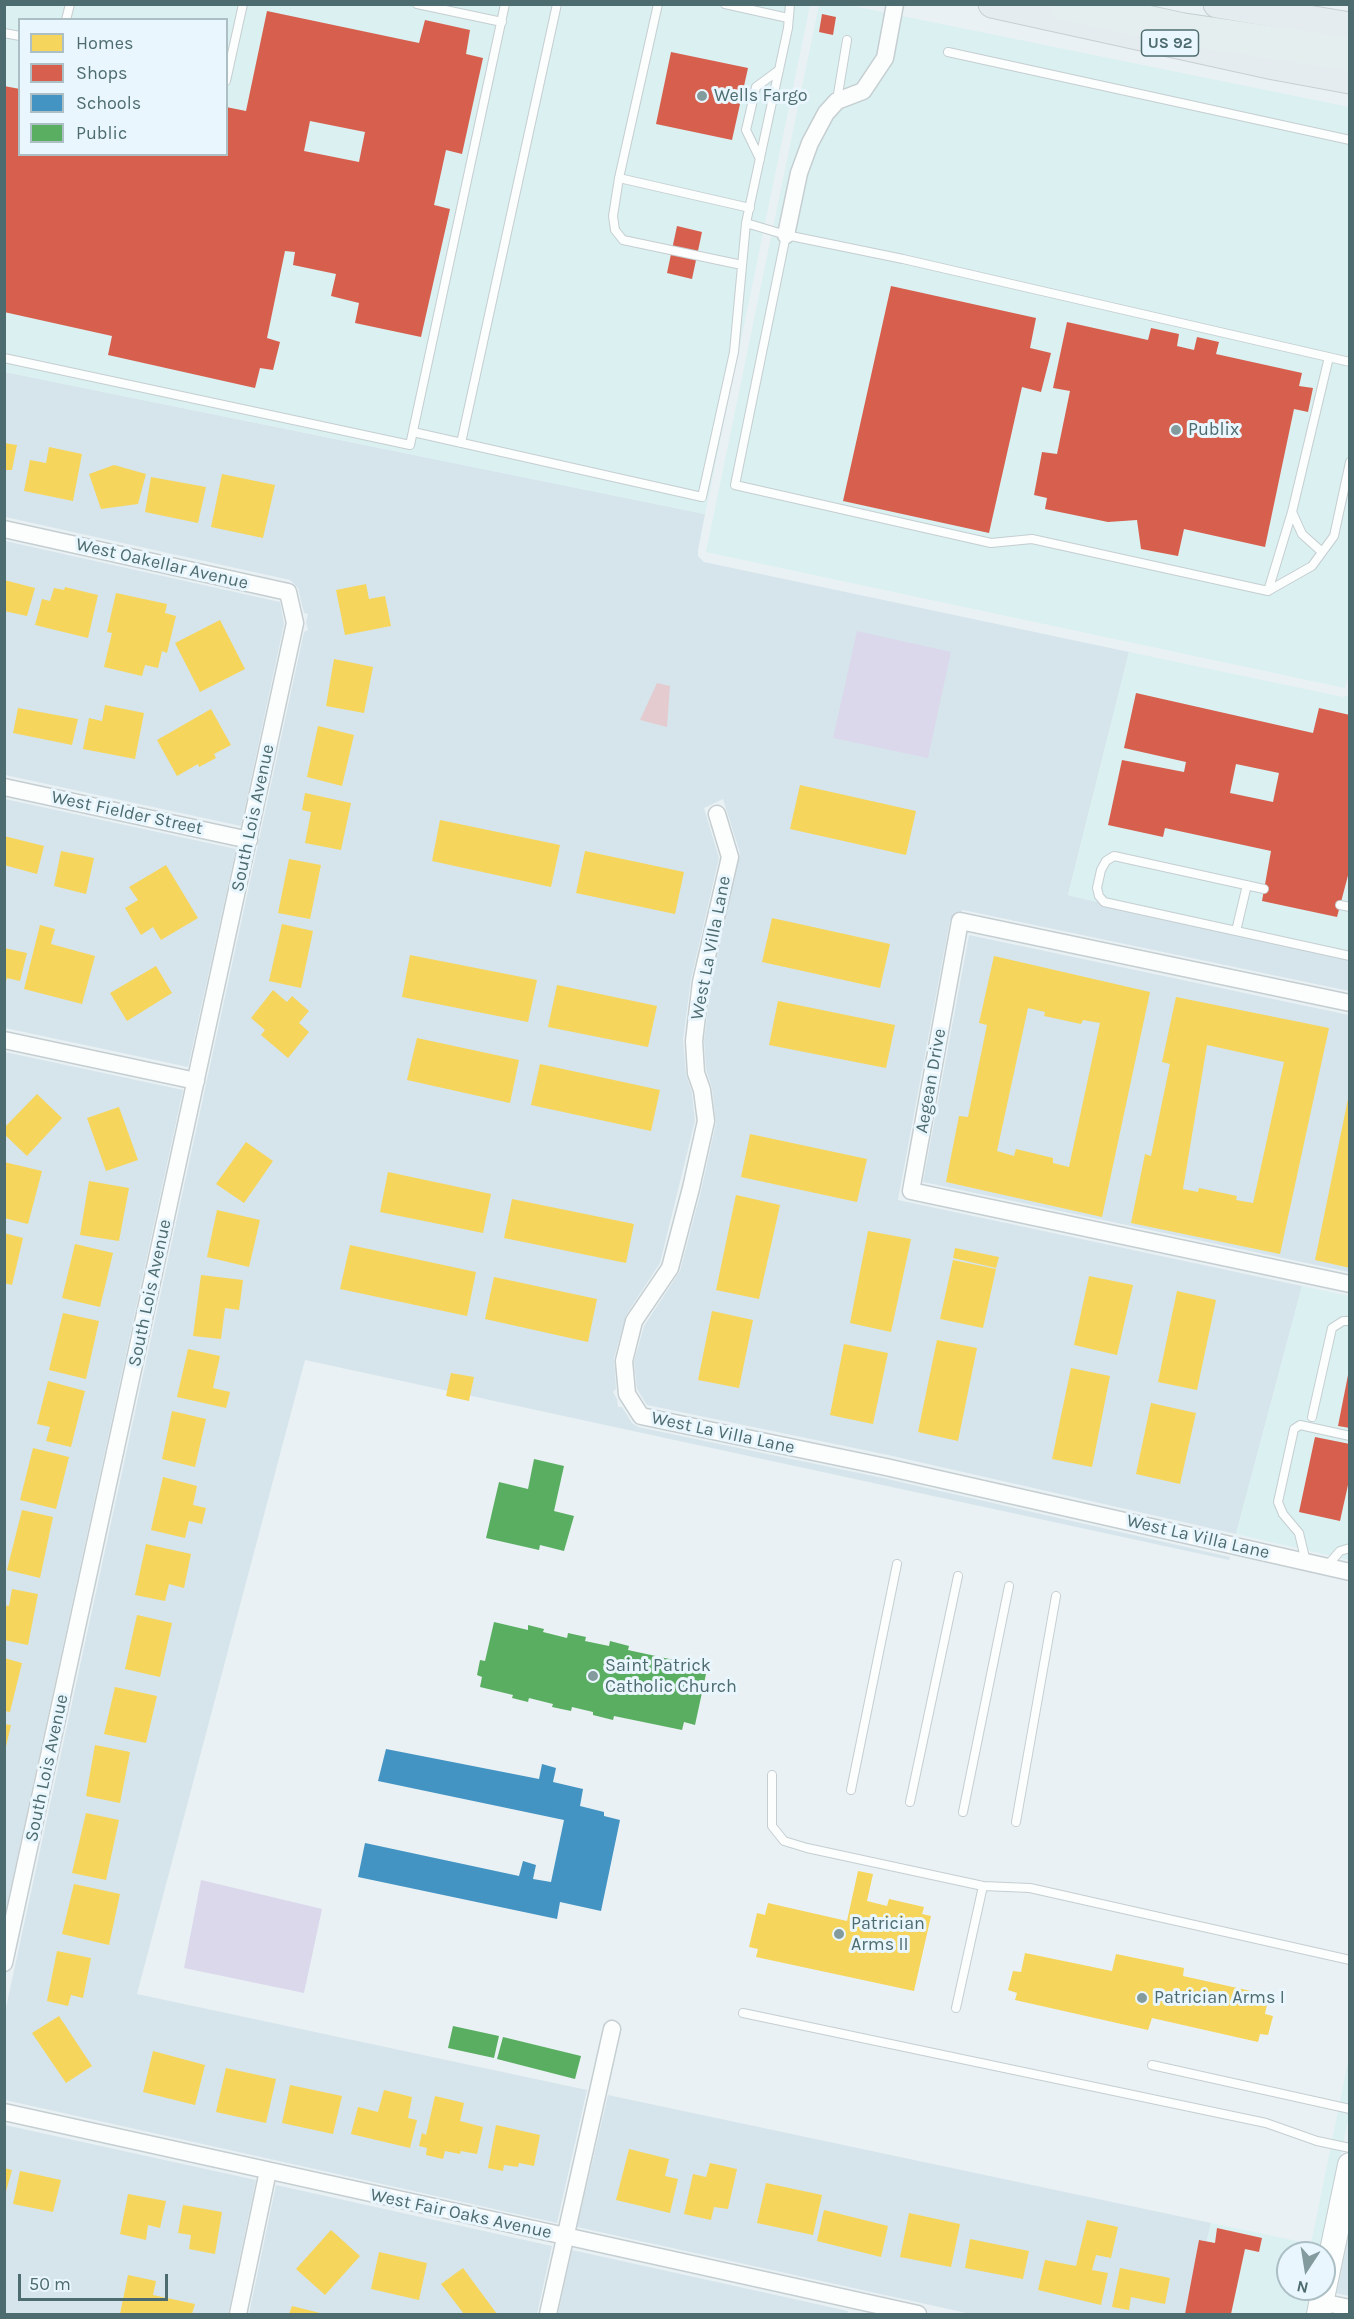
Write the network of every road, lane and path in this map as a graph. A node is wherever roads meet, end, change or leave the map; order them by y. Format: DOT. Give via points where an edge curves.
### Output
graph roads {
  1 [pos="243,4"];
  2 [pos="417,4"];
  3 [pos="505,4"];
  4 [pos="558,4"];
  5 [pos="658,4"];
  6 [pos="724,4"];
  7 [pos="790,4"];
  8 [pos="895,4"];
  9 [pos="992,4"];
  10 [pos="1066,4"];
  11 [pos="1167,4"];
  12 [pos="1217,5"];
  13 [pos="788,18"];
  14 [pos="502,22"];
  15 [pos="1350,26"];
  16 [pos="1350,35"];
  17 [pos="847,40"];
  18 [pos="948,52"];
  19 [pos="1222,54"];
  20 [pos="1350,54"];
  21 [pos="1350,69"];
  22 [pos="779,70"];
  23 [pos="228,72"];
  24 [pos="1350,80"];
  25 [pos="837,101"];
  26 [pos="1350,140"];
  27 [pos="760,160"];
  28 [pos="619,178"];
  29 [pos="750,208"];
  30 [pos="746,223"];
  31 [pos="786,235"];
  32 [pos="742,265"];
  33 [pos="1329,357"];
  34 [pos="4,358"];
  35 [pos="1350,362"];
  36 [pos="413,432"];
  37 [pos="461,443"];
  38 [pos="1350,462"];
  39 [pos="1292,512"];
  40 [pos="4,529"];
  41 [pos="1322,552"];
  42 [pos="1268,591"];
  43 [pos="295,623"];
  44 [pos="4,787"];
  45 [pos="717,814"];
  46 [pos="249,840"];
  47 [pos="1247,885"];
  48 [pos="1264,889"];
  49 [pos="1340,905"];
  50 [pos="1350,907"];
  51 [pos="1236,931"];
  52 [pos="1350,956"];
  53 [pos="1350,1003"];
  54 [pos="4,1040"];
  55 [pos="196,1081"];
  56 [pos="1350,1284"];
  57 [pos="1350,1321"];
  58 [pos="1312,1417"];
  59 [pos="1350,1436"];
  60 [pos="1350,1548"];
  61 [pos="1306,1562"];
  62 [pos="897,1564"];
  63 [pos="1326,1567"];
  64 [pos="1350,1572"];
  65 [pos="958,1576"];
  66 [pos="1009,1586"];
  67 [pos="1056,1596"];
  68 [pos="772,1775"];
  69 [pos="851,1790"];
  70 [pos="910,1802"];
  71 [pos="963,1812"];
  72 [pos="1016,1822"];
  73 [pos="983,1886"];
  74 [pos="1350,1960"];
  75 [pos="4,1963"];
  76 [pos="956,2008"];
  77 [pos="743,2013"];
  78 [pos="612,2028"];
  79 [pos="1152,2065"];
  80 [pos="1350,2109"];
  81 [pos="4,2112"];
  82 [pos="1350,2148"];
  83 [pos="1350,2165"];
  84 [pos="268,2171"];
  85 [pos="564,2236"];
  86 [pos="1334,2241"];
  87 [pos="1328,2301"];
  88 [pos="859,2308"];
  89 [pos="1350,2308"];
  90 [pos="238,2314"];
  91 [pos="548,2314"];
  92 [pos="918,2314"];
  1 -- 23 [label="lane"];
  2 -- 14 [label="lane"];
  3 -- 14 [label="lane"];
  4 -- 37 [label="lane"];
  5 -- 28 [label="lane"];
  6 -- 13 [label="lane"];
  7 -- 13 [label="lane"];
  8 -- 25 [label="street" via="885,58 862,91"];
  9 -- 19 [label="main road, US 92"];
  10 -- 20 [label="highway" via="1181,29"];
  11 -- 16 [label="highway"];
  12 -- 15 [label="main road"];
  13 -- 22 [label="lane"];
  14 -- 36 [label="lane"];
  17 -- 25 [label="lane"];
  18 -- 26 [label="lane"];
  19 -- 21 [label="main road" via="1243,49"];
  19 -- 24 [label="main road, US 92"];
  22 -- 27 [label="lane"];
  22 -- 27 [label="lane" via="756,87 746,130"];
  25 -- 31 [label="street" via="810,143 799,172"];
  27 -- 29 [label="lane"];
  28 -- 29 [label="lane"];
  28 -- 32 [label="lane" via="613,216 615,230 623,240"];
  29 -- 30 [label="lane"];
  30 -- 31 [label="lane"];
  30 -- 32 [label="lane"];
  31 -- 33 [label="lane"];
  31 -- 42 [label="lane" via="735,485 991,543 1032,539"];
  32 -- 37 [label="lane" via="734,352 702,497"];
  33 -- 35 [label="lane"];
  33 -- 39 [label="lane"];
  34 -- 36 [label="lane" via="411,445"];
  36 -- 37 [label="lane"];
  38 -- 41 [label="lane" via="1334,536"];
  39 -- 41 [label="lane" via="1302,534"];
  39 -- 42 [label="lane"];
  40 -- 43 [label="street, West Oakellar Avenue" via="288,592"];
  41 -- 42 [label="lane" via="1312,566"];
  43 -- 46 [label="street, South Lois Avenue"];
  44 -- 46 [label="street, West Fielder Street"];
  45 -- 61 [label="street, West La Villa Lane" via="730,857 701,982 694,1041 706,1120 670,1268 634,1321 624,1361 627,1394 641,1416"];
  46 -- 55 [label="street, South Lois Avenue"];
  47 -- 48 [label="lane"];
  47 -- 51 [label="lane"];
  47 -- 51 [label="lane" via="1114,856 1101,870 1097,888 1104,902"];
  49 -- 50 [label="lane"];
  51 -- 52 [label="lane"];
  53 -- 56 [label="street, Aegean Drive" via="960,921 911,1191"];
  54 -- 55 [label="street"];
  55 -- 75 [label="street, South Lois Avenue"];
  57 -- 58 [label="lane" via="1332,1328"];
  59 -- 61 [label="lane" via="1300,1425 1293,1429 1278,1502 1299,1533"];
  60 -- 63 [label="lane" via="1340,1551"];
  61 -- 63 [label="street, West La Villa Lane"];
  62 -- 69 [label="lane"];
  63 -- 64 [label="street, West La Villa Lane"];
  65 -- 70 [label="lane"];
  66 -- 71 [label="lane"];
  67 -- 72 [label="lane"];
  68 -- 73 [label="lane" via="772,1826 784,1841"];
  73 -- 74 [label="lane" via="1030,1888"];
  73 -- 76 [label="lane"];
  77 -- 82 [label="lane" via="1266,2123"];
  78 -- 85 [label="street"];
  79 -- 80 [label="lane"];
  81 -- 84 [label="street, West Fair Oaks Avenue"];
  83 -- 86 [label="main road"];
  84 -- 85 [label="street, West Fair Oaks Avenue"];
  84 -- 90 [label="street"];
  85 -- 88 [label="street, West Fair Oaks Avenue"];
  85 -- 91 [label="street"];
  87 -- 89 [label="street"];
  88 -- 92 [label="street, West Fair Oaks Avenue"];
}
